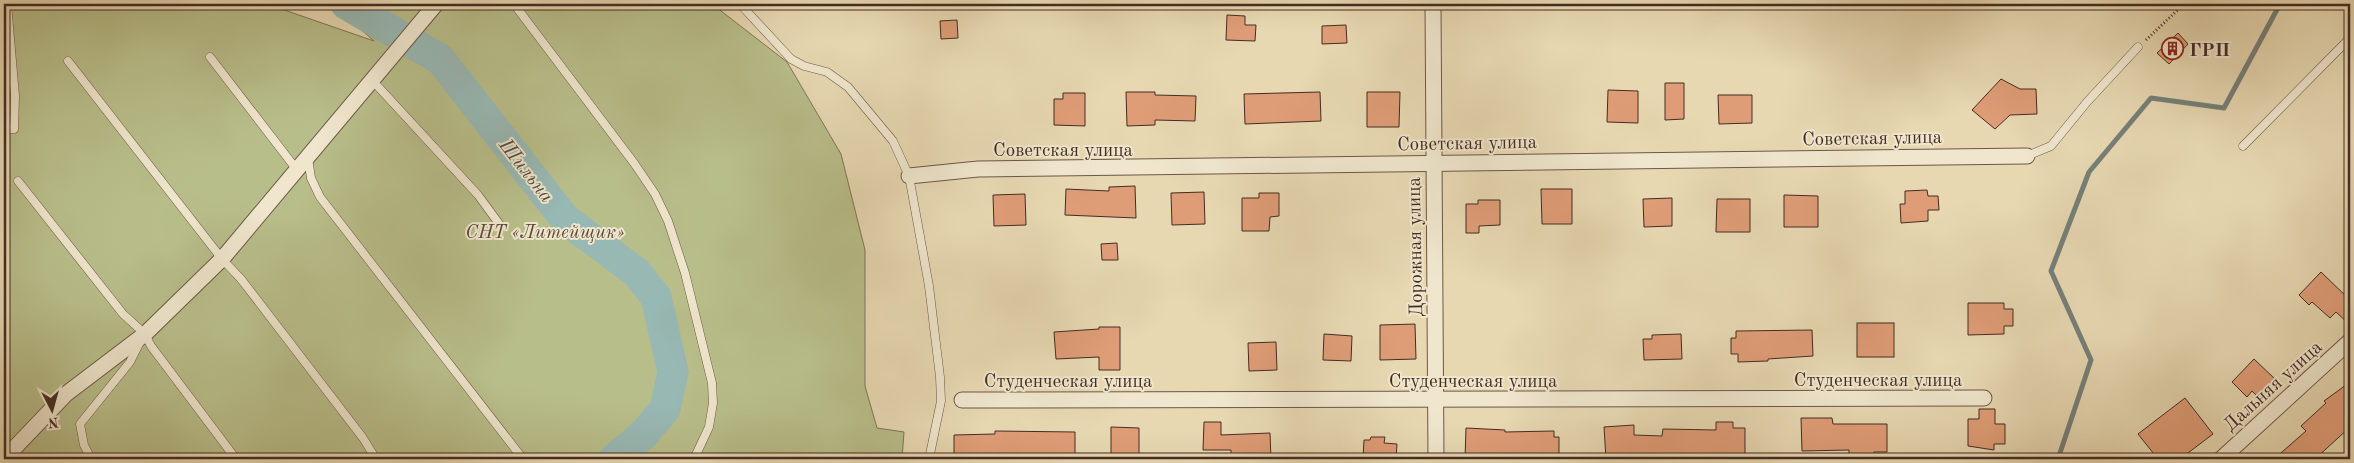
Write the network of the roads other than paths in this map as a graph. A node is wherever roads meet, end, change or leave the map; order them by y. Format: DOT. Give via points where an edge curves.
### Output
graph roads {
  1 [pos="7,4"];
  2 [pos="436,4"];
  3 [pos="514,4"];
  4 [pos="740,4"];
  5 [pos="1433,4"];
  6 [pos="2350,38"];
  7 [pos="7,40"];
  8 [pos="2138,47"];
  9 [pos="210,57"];
  10 [pos="68,61"];
  11 [pos="372,80"];
  12 [pos="4,129"];
  13 [pos="2243,146"];
  14 [pos="2027,156"];
  15 [pos="308,158"];
  16 [pos="1433,162"];
  17 [pos="297,170"];
  18 [pos="909,176"];
  19 [pos="18,181"];
  20 [pos="500,225"];
  21 [pos="222,259"];
  22 [pos="145,334"];
  23 [pos="2350,341"];
  24 [pos="1984,398"];
  25 [pos="962,400"];
  26 [pos="1436,400"];
  27 [pos="4,459"];
  28 [pos="91,459"];
  29 [pos="236,459"];
  30 [pos="376,459"];
  31 [pos="523,459"];
  32 [pos="694,459"];
  33 [pos="929,459"];
  34 [pos="1436,459"];
  35 [pos="2221,459"];
  1 -- 7 [label="lane"];
  2 -- 11 [label="street"];
  3 -- 32 [label="lane" via="634,163 668,221 685,273 712,382 709,427"];
  4 -- 18 [label="lane" via="791,59 827,72 848,87 893,141"];
  5 -- 16 [label="street, Дорожная улица"];
  6 -- 13 [label="lane"];
  7 -- 12 [label="lane" via="15,96 14,129"];
  8 -- 14 [label="lane" via="2051,146"];
  9 -- 17 [label="lane"];
  10 -- 21 [label="lane"];
  11 -- 15 [label="street"];
  11 -- 20 [label="lane" via="478,195"];
  14 -- 16 [label="street, Советская улица"];
  15 -- 17 [label="street"];
  15 -- 31 [label="lane" via="320,196"];
  16 -- 18 [label="street, Советская улица" via="978,169"];
  16 -- 26 [label="street, Дорожная улица"];
  17 -- 21 [label="street"];
  18 -- 33 [label="lane" via="929,286 940,377 940,401"];
  19 -- 22 [label="lane" via="124,314"];
  21 -- 22 [label="street"];
  21 -- 30 [label="lane" via="241,279"];
  22 -- 27 [label="street" via="66,394"];
  22 -- 28 [label="lane" via="130,362 80,424"];
  22 -- 29 [label="lane"];
  23 -- 35 [label="street, Дальняя улица"];
  24 -- 26 [label="street, Студенческая улица"];
  25 -- 26 [label="street, Студенческая улица"];
  26 -- 34 [label="street, Дорожная улица"];
}
